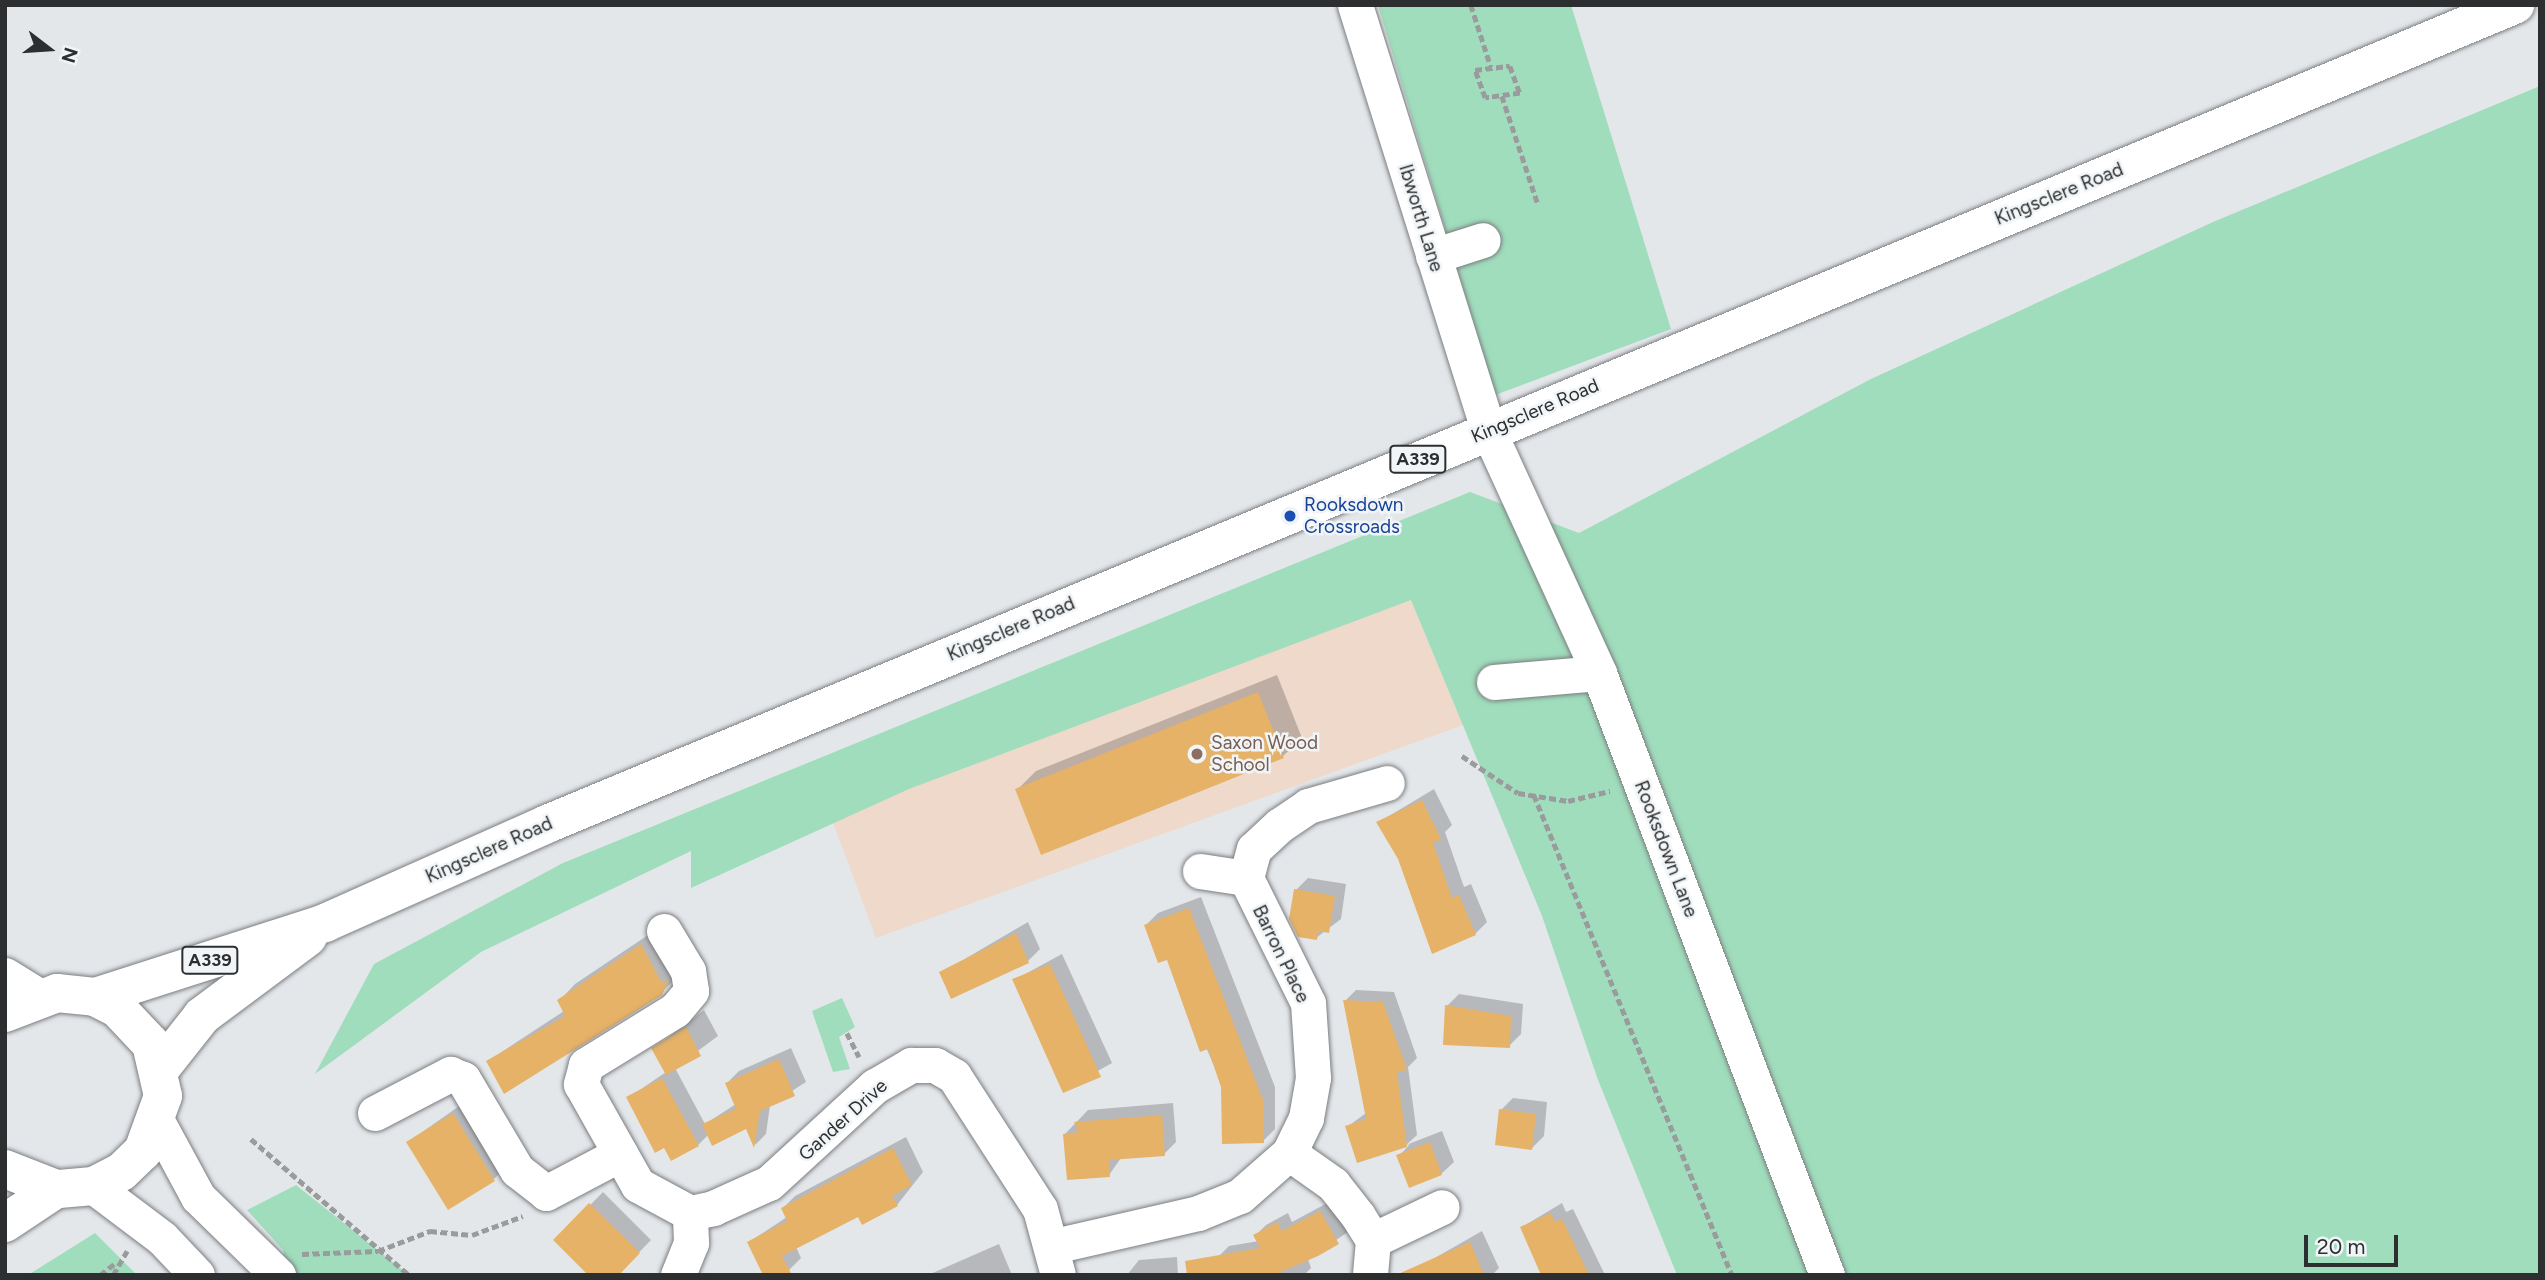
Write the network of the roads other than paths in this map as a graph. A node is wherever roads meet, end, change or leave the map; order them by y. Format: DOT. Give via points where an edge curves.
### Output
graph roads {
  1 [pos="1355,5"];
  2 [pos="2515,5"];
  3 [pos="1483,240"];
  4 [pos="1433,256"];
  5 [pos="1488,430"];
  6 [pos="1599,673"];
  7 [pos="1494,682"];
  8 [pos="1387,783"];
  9 [pos="1200,871"];
  10 [pos="1246,878"];
  11 [pos="326,922"];
  12 [pos="664,931"];
  13 [pos="5,975"];
  14 [pos="38,996"];
  15 [pos="95,997"];
  16 [pos="5,1013"];
  17 [pos="160,1068"];
  18 [pos="374,1113"];
  19 [pos="158,1123"];
  20 [pos="1289,1153"];
  21 [pos="620,1154"];
  22 [pos="5,1169"];
  23 [pos="93,1186"];
  24 [pos="55,1189"];
  25 [pos="1442,1207"];
  26 [pos="690,1213"];
  27 [pos="5,1223"];
  28 [pos="1373,1240"];
  29 [pos="1056,1260"];
  30 [pos="288,1265"];
  31 [pos="197,1275"];
  32 [pos="678,1275"];
  33 [pos="1370,1275"];
  34 [pos="1826,1275"];
  1 -- 4 [label="street, Ibworth Lane"];
  2 -- 5 [label="highway, Kingsclere Road / A339"];
  3 -- 4 [label="street"];
  4 -- 5 [label="street, Ibworth Lane"];
  5 -- 6 [label="street, Rooksdown Lane"];
  5 -- 11 [label="highway, Kingsclere Road / A339"];
  6 -- 7 [label="street"];
  6 -- 34 [label="street, Rooksdown Lane"];
  8 -- 10 [label="street" via="1346,780 1280,825 1254,849"];
  9 -- 10 [label="street"];
  10 -- 20 [label="street, Barron Place" via="1308,1003 1313,1078 1306,1118"];
  11 -- 15 [label="highway, Kingsclere Road / A339"];
  11 -- 17 [label="highway, Kingsclere Road / A339" via="202,1016"];
  12 -- 21 [label="street" via="688,971 691,991 675,1010 586,1065 581,1084"];
  13 -- 14 [label="street"];
  14 -- 15 [label="highway"];
  14 -- 16 [label="highway"];
  15 -- 17 [label="highway" via="137,1024"];
  17 -- 19 [label="highway"];
  18 -- 21 [label="street" via="450,1074 463,1079 517,1170 546,1194"];
  19 -- 23 [label="highway" via="144,1151 121,1172"];
  19 -- 30 [label="street" via="198,1197"];
  20 -- 28 [label="street" via="1332,1184"];
  20 -- 29 [label="street, Barron Place" via="1240,1196"];
  21 -- 26 [label="street" via="638,1185"];
  22 -- 24 [label="highway"];
  23 -- 24 [label="highway"];
  23 -- 31 [label="street" via="162,1238"];
  24 -- 27 [label="highway"];
  25 -- 28 [label="street"];
  26 -- 29 [label="street, Gander Drive" via="769,1183 875,1086 911,1065 935,1065 954,1076 1040,1209"];
  26 -- 32 [label="street" via="691,1243"];
  28 -- 33 [label="street"];
}
